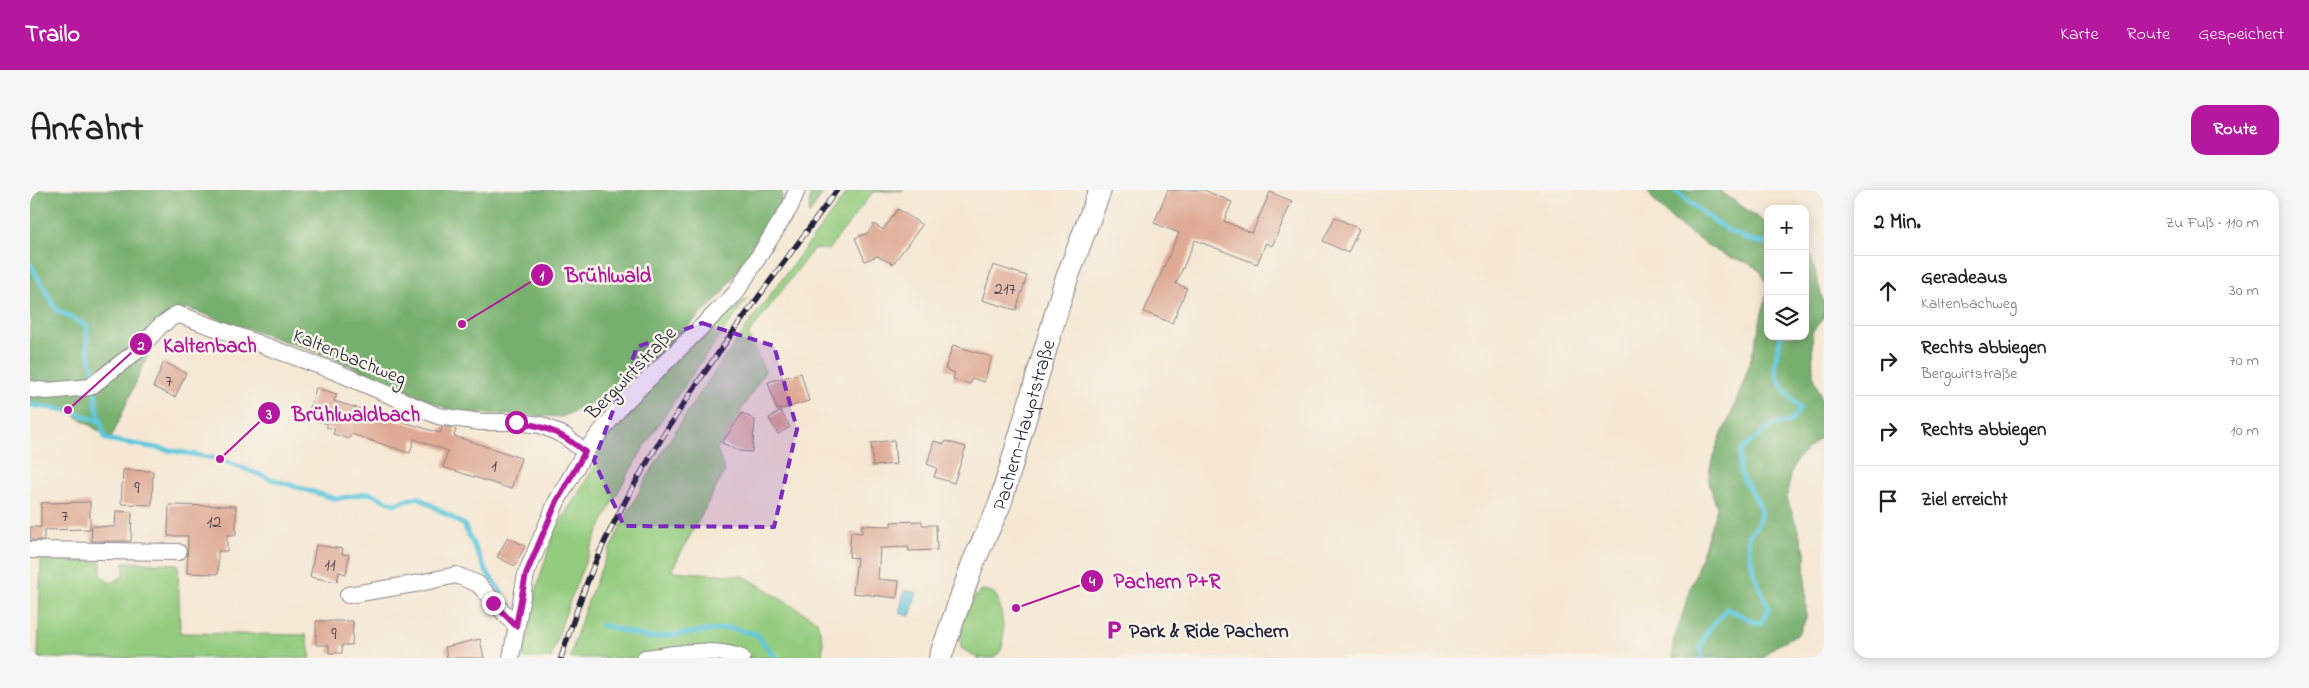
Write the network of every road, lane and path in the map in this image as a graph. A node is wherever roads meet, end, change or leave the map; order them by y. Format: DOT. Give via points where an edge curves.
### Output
graph roads {
  1 [pos="796,190"];
  2 [pos="1100,190"];
  3 [pos="30,389"];
  4 [pos="585,452"];
  5 [pos="30,550"];
  6 [pos="178,552"];
  7 [pos="348,595"];
  8 [pos="516,626"];
  9 [pos="511,658"];
  10 [pos="645,658"];
  11 [pos="742,658"];
  12 [pos="940,658"];
  1 -- 4 [label="street, Bergwirtstraße" via="790,208 736,294 622,405"];
  2 -- 12 [label="main road, Pachern-Hauptstraße" via="1064,286 1000,504 975,559"];
  3 -- 4 [label="street, Kaltenbachweg" via="47,391 90,387 178,314 334,371 438,416 541,425 565,436"];
  4 -- 8 [label="street, Bergwirtstraße" via="557,501 526,574"];
  5 -- 6 [label="street"];
  7 -- 8 [label="street" via="456,575 478,584"];
  8 -- 9 [label="street, Bergwirtstraße"];
  10 -- 11 [label="street" via="691,652 722,653"];
}
